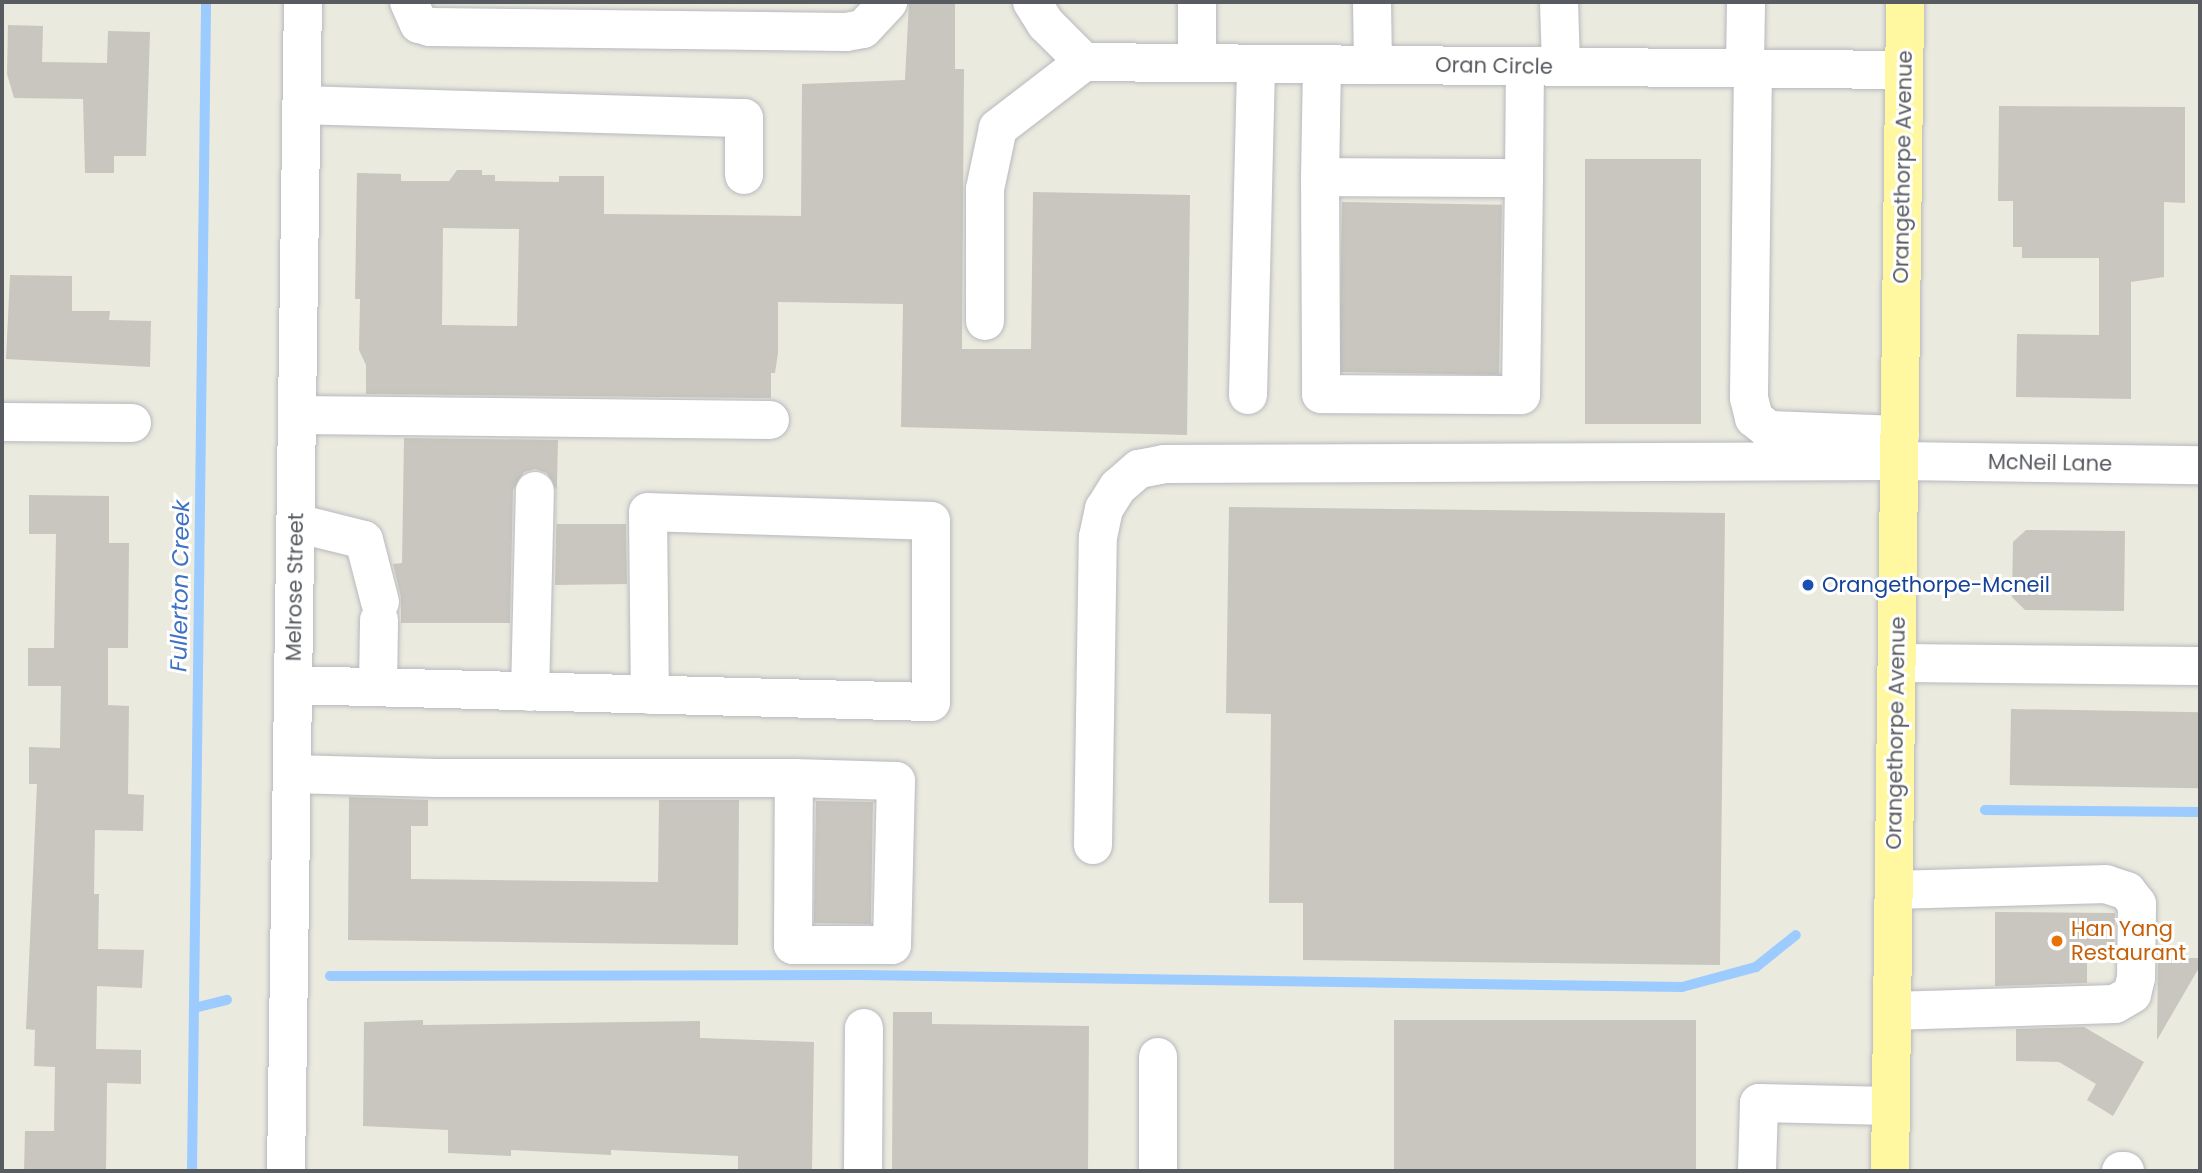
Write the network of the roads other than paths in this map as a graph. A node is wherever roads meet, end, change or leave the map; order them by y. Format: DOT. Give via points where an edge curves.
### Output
graph roads {
  1 [pos="303,2"];
  2 [pos="409,2"];
  3 [pos="888,2"];
  4 [pos="1032,2"];
  5 [pos="1197,2"];
  6 [pos="1372,2"];
  7 [pos="1559,2"];
  8 [pos="1746,2"];
  9 [pos="1905,2"];
  10 [pos="1084,62"];
  11 [pos="1196,63"];
  12 [pos="1256,64"];
  13 [pos="1322,64"];
  14 [pos="1373,65"];
  15 [pos="1543,67"];
  16 [pos="1749,67"];
  17 [pos="1904,70"];
  18 [pos="302,105"];
  19 [pos="744,175"];
  20 [pos="1321,177"];
  21 [pos="1524,178"];
  22 [pos="985,321"];
  23 [pos="1248,394"];
  24 [pos="298,415"];
  25 [pos="770,420"];
  26 [pos="2,422"];
  27 [pos="132,423"];
  28 [pos="1899,448"];
  29 [pos="2200,465"];
  30 [pos="535,491"];
  31 [pos="296,523"];
  32 [pos="1897,663"];
  33 [pos="2200,666"];
  34 [pos="293,685"];
  35 [pos="378,687"];
  36 [pos="530,692"];
  37 [pos="650,695"];
  38 [pos="292,774"];
  39 [pos="794,779"];
  40 [pos="1093,845"];
  41 [pos="1894,890"];
  42 [pos="1892,1011"];
  43 [pos="864,1028"];
  44 [pos="1158,1056"];
  45 [pos="1891,1106"];
  46 [pos="286,1171"];
  47 [pos="863,1171"];
  48 [pos="1158,1171"];
  49 [pos="1757,1171"];
  50 [pos="1890,1171"];
  1 -- 18 [label="street, Melrose Street"];
  2 -- 3 [label="street" via="419,24 430,27 846,32 863,29"];
  4 -- 10 [label="street" via="1046,24"];
  5 -- 11 [label="street"];
  6 -- 14 [label="street"];
  7 -- 15 [label="street"];
  8 -- 16 [label="street"];
  9 -- 17 [label="main road, Orangethorpe Avenue"];
  10 -- 11 [label="street, Oran Circle"];
  10 -- 22 [label="street" via="998,128 985,189"];
  11 -- 12 [label="street, Oran Circle"];
  12 -- 13 [label="street, Oran Circle"];
  12 -- 23 [label="street"];
  13 -- 14 [label="street, Oran Circle"];
  13 -- 20 [label="street"];
  14 -- 15 [label="street, Oran Circle"];
  15 -- 16 [label="street, Oran Circle"];
  15 -- 21 [label="street"];
  16 -- 17 [label="street, Oran Circle"];
  16 -- 28 [label="street" via="1749,398 1754,418 1769,430"];
  17 -- 28 [label="main road, Orangethorpe Avenue"];
  18 -- 19 [label="street" via="744,118"];
  18 -- 24 [label="street, Melrose Street"];
  20 -- 21 [label="street"];
  20 -- 21 [label="street" via="1321,394 1508,395 1521,395"];
  24 -- 25 [label="street"];
  24 -- 31 [label="street, Melrose Street"];
  26 -- 27 [label="street"];
  28 -- 29 [label="street, McNeil Lane"];
  28 -- 32 [label="main road, Orangethorpe Avenue"];
  28 -- 40 [label="street" via="1164,464 1139,469 1118,487 1104,509 1098,537"];
  30 -- 36 [label="street"];
  31 -- 34 [label="street, Melrose Street"];
  31 -- 35 [label="street" via="364,540 379,611"];
  32 -- 33 [label="street"];
  32 -- 41 [label="main road, Orangethorpe Avenue"];
  34 -- 35 [label="street"];
  34 -- 38 [label="street, Melrose Street"];
  35 -- 36 [label="street"];
  36 -- 37 [label="street"];
  37 -- 37 [label="street" via="931,702 930,521 648,512"];
  38 -- 39 [label="street"];
  38 -- 46 [label="street, Melrose Street"];
  39 -- 39 [label="street" via="896,781 892,945 793,945"];
  41 -- 42 [label="main road, Orangethorpe Avenue"];
  41 -- 42 [label="street" via="2106,884 2127,891 2137,904 2136,965 2132,994 2115,1004"];
  42 -- 45 [label="main road, Orangethorpe Avenue"];
  43 -- 47 [label="street"];
  44 -- 48 [label="street"];
  45 -- 49 [label="street" via="1759,1103"];
  45 -- 50 [label="main road, Orangethorpe Avenue"];
}
